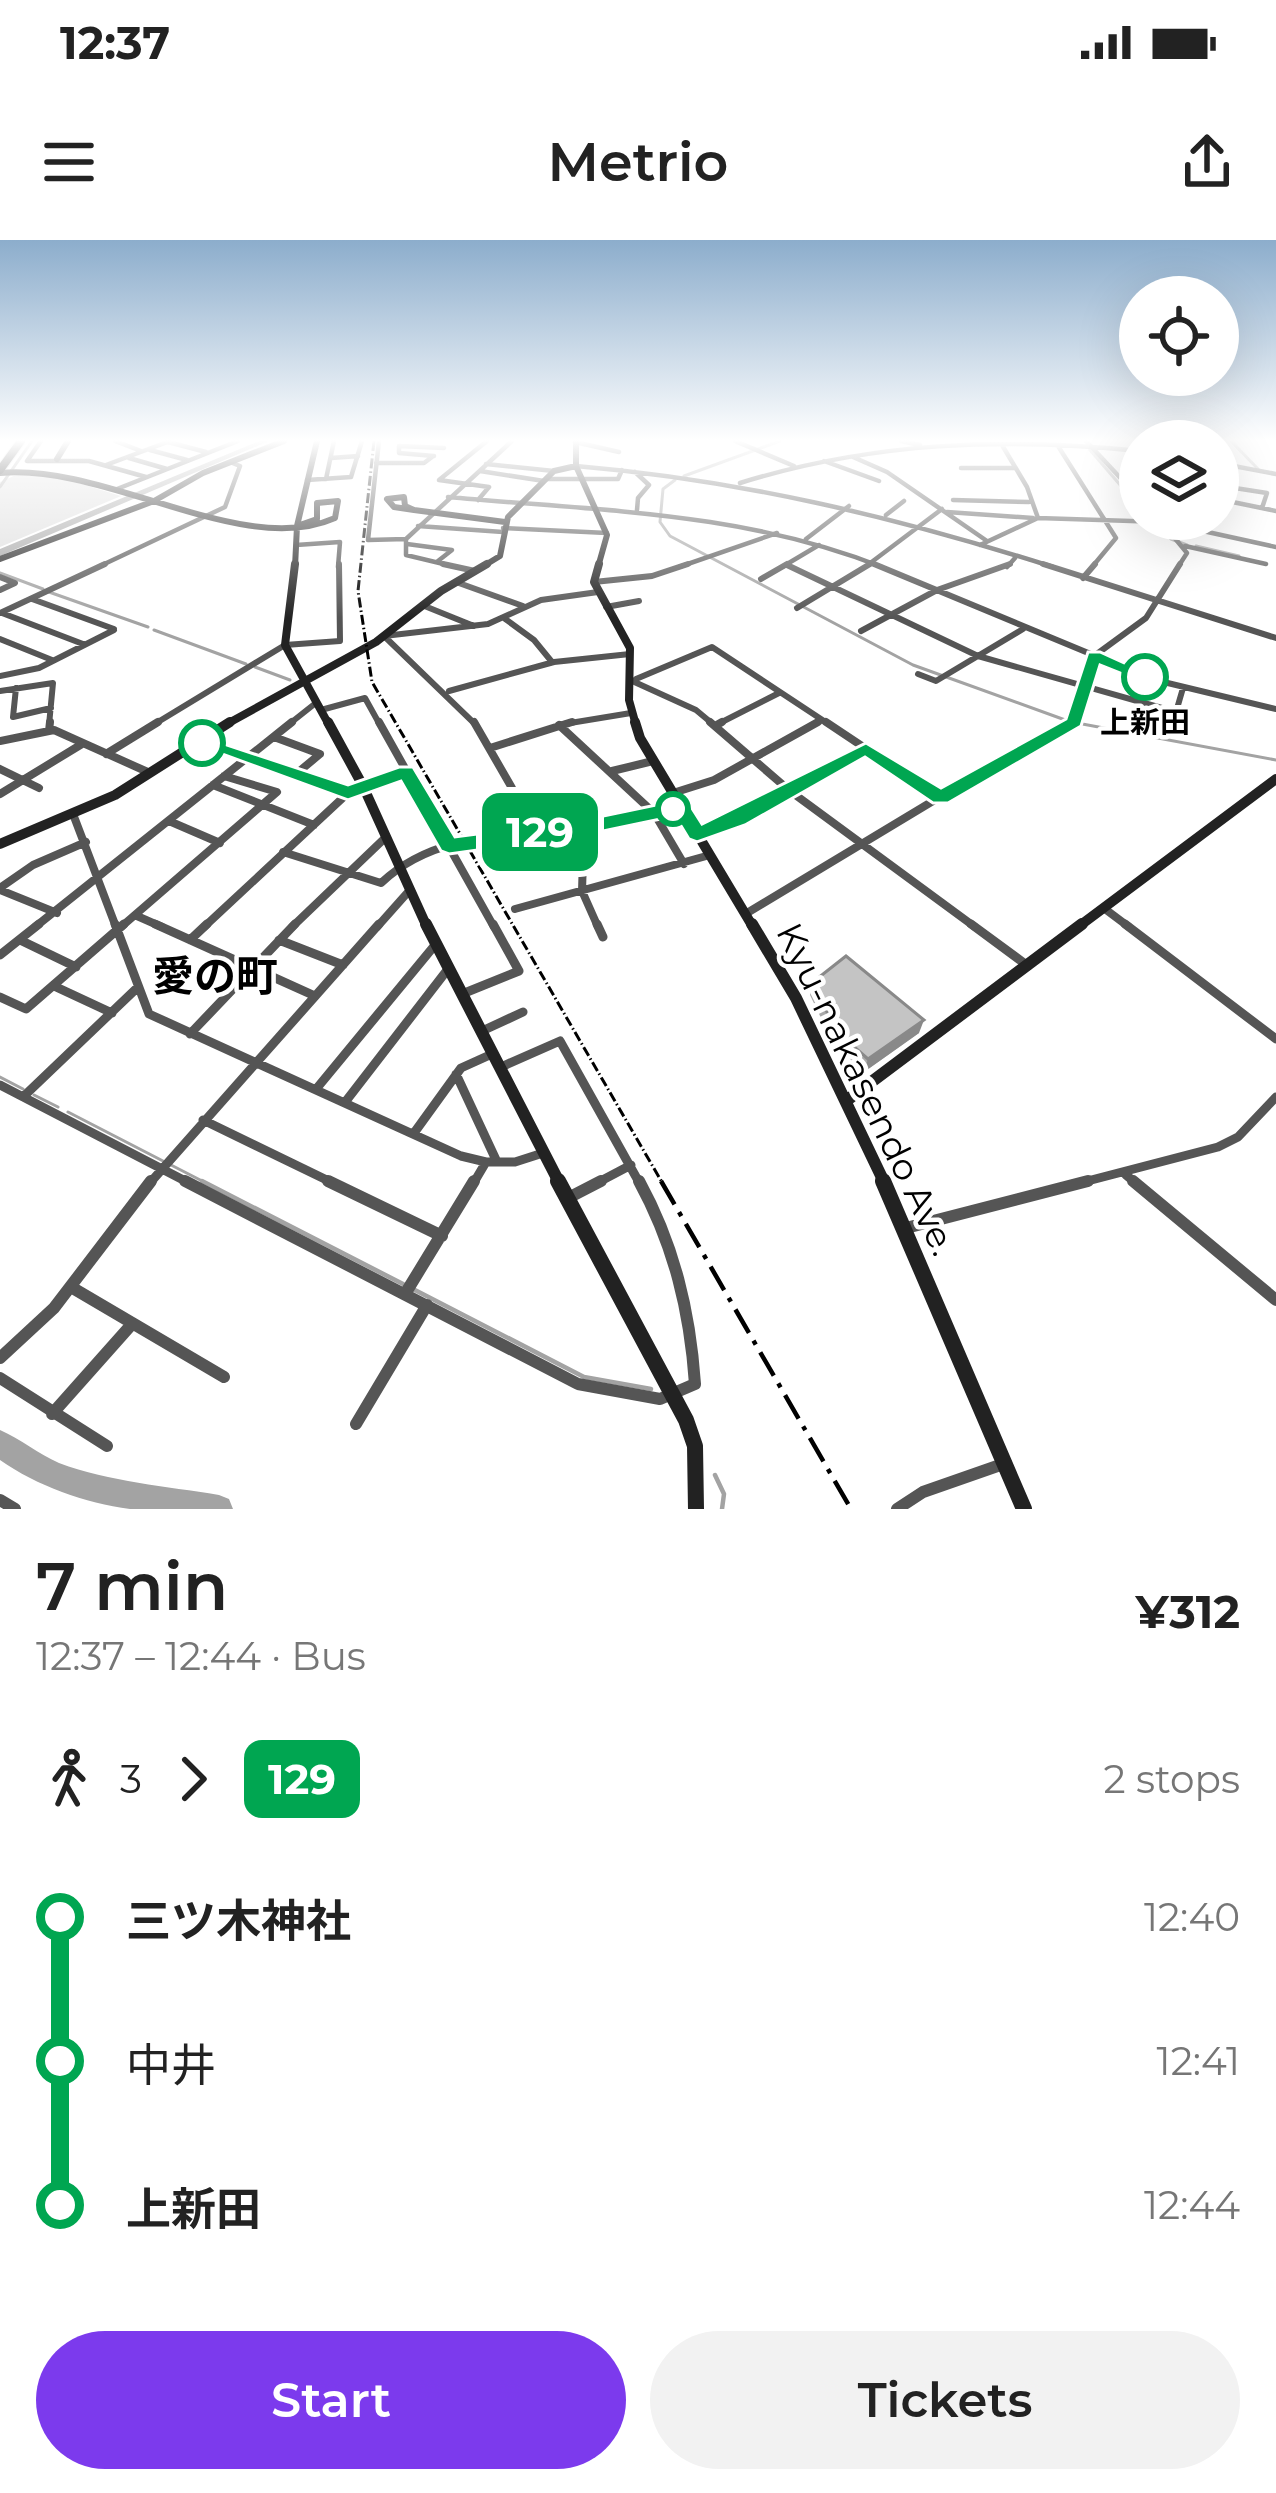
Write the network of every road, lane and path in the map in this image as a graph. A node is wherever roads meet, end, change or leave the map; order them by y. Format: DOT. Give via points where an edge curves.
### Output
graph roads {
  1 [pos="152,500"];
  2 [pos="229,500"];
  3 [pos="303,500"];
  4 [pos="372,500"];
  5 [pos="445,500"];
  6 [pos="480,500"];
  7 [pos="524,500"];
  8 [pos="593,500"];
  9 [pos="638,500"];
  10 [pos="820,500"];
  11 [pos="929,500"];
  12 [pos="961,500"];
  13 [pos="1093,500"];
  14 [pos="1265,500"];
  15 [pos="904,501"];
  16 [pos="1029,502"];
  17 [pos="1239,503"];
  18 [pos="519,505"];
  19 [pos="596,505"];
  20 [pos="849,506"];
  21 [pos="1262,508"];
  22 [pos="415,510"];
  23 [pos="637,510"];
  24 [pos="944,510"];
  25 [pos="1276,511"];
  26 [pos="432,513"];
  27 [pos="206,516"];
  28 [pos="885,516"];
  29 [pos="1036,518"];
  30 [pos="1104,518"];
  31 [pos="1119,519"];
  32 [pos="297,526"];
  33 [pos="418,526"];
  34 [pos="503,527"];
  35 [pos="920,527"];
  36 [pos="778,532"];
  37 [pos="607,533"];
  38 [pos="1239,539"];
  39 [pos="805,540"];
  40 [pos="1178,540"];
  41 [pos="407,541"];
  42 [pos="988,542"];
  43 [pos="296,545"];
  44 [pos="821,545"];
  45 [pos="978,546"];
  46 [pos="1184,546"];
  47 [pos="1276,548"];
  48 [pos="1015,558"];
  49 [pos="0,561"];
  50 [pos="875,561"];
  51 [pos="436,562"];
  52 [pos="1267,564"];
  53 [pos="787,565"];
  54 [pos="476,571"];
  55 [pos="0,577"];
  56 [pos="1084,578"];
  57 [pos="761,579"];
  58 [pos="456,582"];
  59 [pos="832,586"];
  60 [pos="596,587"];
  61 [pos="0,590"];
  62 [pos="937,590"];
  63 [pos="31,598"];
  64 [pos="639,601"];
  65 [pos="1157,601"];
  66 [pos="422,605"];
  67 [pos="525,606"];
  68 [pos="799,606"];
  69 [pos="606,607"];
  70 [pos="1,613"];
  71 [pos="890,614"];
  72 [pos="503,617"];
  73 [pos="474,626"];
  74 [pos="1024,628"];
  75 [pos="861,631"];
  76 [pos="384,636"];
  77 [pos="1276,638"];
  78 [pos="0,639"];
  79 [pos="84,645"];
  80 [pos="285,645"];
  81 [pos="630,654"];
  82 [pos="978,656"];
  83 [pos="1094,656"];
  84 [pos="54,661"];
  85 [pos="552,662"];
  86 [pos="918,674"];
  87 [pos="0,676"];
  88 [pos="304,679"];
  89 [pos="632,679"];
  90 [pos="1088,687"];
  91 [pos="16,688"];
  92 [pos="1183,688"];
  93 [pos="0,691"];
  94 [pos="449,691"];
  95 [pos="780,693"];
  96 [pos="319,706"];
  97 [pos="51,708"];
  98 [pos="1276,710"];
  99 [pos="632,713"];
  100 [pos="822,720"];
  101 [pos="560,724"];
  102 [pos="715,726"];
  103 [pos="49,731"];
  104 [pos="273,737"];
  105 [pos="0,741"];
  106 [pos="197,742"];
  107 [pos="83,743"];
  108 [pos="490,748"];
  109 [pos="866,749"];
  110 [pos="106,754"];
  111 [pos="246,758"];
  112 [pos="753,759"];
  113 [pos="653,761"];
  114 [pos="0,769"];
  115 [pos="406,771"];
  116 [pos="610,772"];
  117 [pos="152,774"];
  118 [pos="295,775"];
  119 [pos="224,776"];
  120 [pos="1276,779"];
  121 [pos="22,780"];
  122 [pos="213,785"];
  123 [pos="363,786"];
  124 [pos="39,788"];
  125 [pos="790,791"];
  126 [pos="348,793"];
  127 [pos="0,794"];
  128 [pos="672,794"];
  129 [pos="940,798"];
  130 [pos="264,805"];
  131 [pos="680,807"];
  132 [pos="655,813"];
  133 [pos="73,814"];
  134 [pos="169,821"];
  135 [pos="314,825"];
  136 [pos="584,827"];
  137 [pos="697,834"];
  138 [pos="510,835"];
  139 [pos="385,838"];
  140 [pos="86,842"];
  141 [pos="220,843"];
  142 [pos="0,844"];
  143 [pos="866,844"];
  144 [pos="449,846"];
  145 [pos="283,852"];
  146 [pos="711,855"];
  147 [pos="396,864"];
  148 [pos="684,864"];
  149 [pos="345,872"];
  150 [pos="98,879"];
  151 [pos="0,889"];
  152 [pos="409,891"];
  153 [pos="582,891"];
  154 [pos="515,909"];
  155 [pos="1105,909"];
  156 [pos="57,913"];
  157 [pos="747,913"];
  158 [pos="137,916"];
  159 [pos="115,935"];
  160 [pos="603,938"];
  161 [pos="19,939"];
  162 [pos="190,940"];
  163 [pos="279,940"];
  164 [pos="436,944"];
  165 [pos="0,954"];
  166 [pos="343,965"];
  167 [pos="76,967"];
  168 [pos="1030,967"];
  169 [pos="252,968"];
  170 [pos="448,968"];
  171 [pos="54,986"];
  172 [pos="137,988"];
  173 [pos="462,994"];
  174 [pos="316,996"];
  175 [pos="0,997"];
  176 [pos="524,1012"];
  177 [pos="112,1013"];
  178 [pos="481,1032"];
  179 [pos="190,1034"];
  180 [pos="1276,1039"];
  181 [pos="258,1061"];
  182 [pos="496,1061"];
  183 [pos="456,1074"];
  184 [pos="0,1085"];
  185 [pos="317,1088"];
  186 [pos="23,1097"];
  187 [pos="1276,1097"];
  188 [pos="346,1101"];
  189 [pos="846,1101"];
  190 [pos="203,1120"];
  191 [pos="414,1133"];
  192 [pos="543,1154"];
  193 [pos="492,1162"];
  194 [pos="631,1165"];
  195 [pos="161,1168"];
  196 [pos="1125,1174"];
  197 [pos="570,1197"];
  198 [pos="904,1229"];
  199 [pos="442,1236"];
  200 [pos="71,1288"];
  201 [pos="405,1294"];
  202 [pos="1276,1300"];
  203 [pos="427,1305"];
  204 [pos="132,1324"];
  205 [pos="0,1358"];
  206 [pos="224,1377"];
  207 [pos="0,1378"];
  208 [pos="673,1392"];
  209 [pos="52,1414"];
  210 [pos="356,1424"];
  211 [pos="107,1446"];
  212 [pos="1006,1463"];
  213 [pos="0,1500"];
  214 [pos="15,1509"];
  215 [pos="696,1509"];
  216 [pos="897,1509"];
  217 [pos="1024,1509"];
  1 -- 27 [label="street"];
  1 -- 49 [label="street"];
  2 -- 27 [label="street"];
  3 -- 32 [label="street"];
  4 -- 41 [label="street" via="368,540"];
  5 -- 26 [label="street"];
  6 -- 18 [label="street"];
  7 -- 18 [label="street"];
  8 -- 19 [label="street"];
  9 -- 23 [label="street"];
  10 -- 20 [label="street"];
  11 -- 24 [label="street"];
  12 -- 16 [label="street"];
  13 -- 30 [label="street"];
  14 -- 21 [label="street"];
  15 -- 28 [label="street"];
  16 -- 29 [label="street"];
  17 -- 21 [label="street"];
  18 -- 19 [label="street"];
  18 -- 34 [label="street"];
  19 -- 23 [label="street"];
  19 -- 37 [label="street"];
  20 -- 28 [label="street"];
  20 -- 39 [label="street"];
  21 -- 25 [label="street"];
  22 -- 26 [label="street"];
  23 -- 36 [label="street"];
  24 -- 29 [label="street"];
  24 -- 35 [label="street"];
  24 -- 42 [label="street"];
  26 -- 33 [label="street"];
  26 -- 34 [label="street"];
  27 -- 32 [label="street"];
  27 -- 63 [label="street"];
  28 -- 35 [label="street"];
  29 -- 30 [label="street"];
  29 -- 42 [label="street"];
  30 -- 31 [label="street"];
  30 -- 56 [label="street" via="1116,538"];
  32 -- 32 [label="street" via="317,519 317,503 338,502 330,524"];
  32 -- 43 [label="street"];
  33 -- 34 [label="street"];
  33 -- 41 [label="street"];
  34 -- 37 [label="street"];
  34 -- 54 [label="street" via="500,556"];
  35 -- 45 [label="street"];
  35 -- 50 [label="street"];
  36 -- 39 [label="street"];
  36 -- 60 [label="street"];
  37 -- 60 [label="street"];
  38 -- 47 [label="street"];
  39 -- 44 [label="street"];
  40 -- 46 [label="street"];
  41 -- 51 [label="street" via="406,555"];
  41 -- 51 [label="street" via="452,550"];
  42 -- 45 [label="street"];
  43 -- 80 [label="street"];
  43 -- 80 [label="street" via="340,542 340,641"];
  44 -- 50 [label="street"];
  44 -- 53 [label="street"];
  45 -- 48 [label="street"];
  46 -- 52 [label="street"];
  46 -- 65 [label="street"];
  48 -- 56 [label="street"];
  48 -- 62 [label="street"];
  50 -- 59 [label="street"];
  50 -- 62 [label="street"];
  51 -- 54 [label="street"];
  53 -- 57 [label="street"];
  53 -- 59 [label="street"];
  54 -- 58 [label="street"];
  55 -- 61 [label="street" via="15,583"];
  56 -- 65 [label="street"];
  58 -- 66 [label="street"];
  58 -- 67 [label="street"];
  59 -- 68 [label="street"];
  59 -- 71 [label="street"];
  60 -- 67 [label="street"];
  60 -- 69 [label="street, Kyu-nakasendo Ave."];
  62 -- 71 [label="street"];
  62 -- 74 [label="street"];
  63 -- 70 [label="street"];
  63 -- 79 [label="street" via="114,630"];
  64 -- 69 [label="street"];
  65 -- 77 [label="street"];
  65 -- 83 [label="street"];
  66 -- 73 [label="street"];
  66 -- 76 [label="street"];
  67 -- 72 [label="street"];
  69 -- 81 [label="street, Kyu-nakasendo Ave."];
  70 -- 79 [label="street"];
  71 -- 75 [label="street"];
  71 -- 82 [label="street"];
  72 -- 73 [label="street"];
  72 -- 85 [label="street"];
  73 -- 76 [label="street"];
  74 -- 82 [label="street"];
  74 -- 83 [label="street"];
  76 -- 88 [label="street"];
  76 -- 94 [label="street"];
  78 -- 84 [label="street"];
  79 -- 84 [label="street"];
  80 -- 88 [label="street"];
  80 -- 110 [label="street"];
  81 -- 85 [label="street"];
  81 -- 89 [label="street, Kyu-nakasendo Ave."];
  82 -- 86 [label="street" via="936,681"];
  82 -- 90 [label="street"];
  83 -- 90 [label="street"];
  83 -- 92 [label="street"];
  84 -- 87 [label="street"];
  85 -- 94 [label="street"];
  88 -- 96 [label="street"];
  88 -- 106 [label="street"];
  89 -- 95 [label="street" via="712,647"];
  89 -- 99 [label="street, Kyu-nakasendo Ave."];
  89 -- 102 [label="street"];
  90 -- 92 [label="street" via="1176,712"];
  90 -- 129 [label="street" via="1075,722"];
  91 -- 93 [label="street"];
  91 -- 97 [label="street" via="52,683"];
  91 -- 97 [label="street" via="13,716"];
  92 -- 98 [label="street"];
  94 -- 108 [label="street"];
  95 -- 100 [label="street"];
  95 -- 102 [label="street"];
  96 -- 104 [label="street"];
  96 -- 115 [label="street" via="365,698"];
  96 -- 123 [label="street"];
  97 -- 103 [label="street"];
  99 -- 101 [label="street"];
  99 -- 113 [label="street, Kyu-nakasendo Ave."];
  100 -- 109 [label="street"];
  100 -- 112 [label="street"];
  101 -- 108 [label="street"];
  101 -- 116 [label="street"];
  102 -- 112 [label="street"];
  103 -- 105 [label="street"];
  103 -- 107 [label="street"];
  104 -- 111 [label="street"];
  104 -- 118 [label="street" via="320,754"];
  106 -- 111 [label="street"];
  106 -- 117 [label="street"];
  107 -- 110 [label="street"];
  107 -- 121 [label="street"];
  108 -- 138 [label="street" via="514,790"];
  109 -- 125 [label="street"];
  109 -- 129 [label="street"];
  110 -- 117 [label="street"];
  111 -- 118 [label="street"];
  111 -- 119 [label="street"];
  112 -- 125 [label="street"];
  112 -- 128 [label="street"];
  113 -- 116 [label="street"];
  113 -- 128 [label="street, Kyu-nakasendo Ave."];
  114 -- 121 [label="street"];
  115 -- 123 [label="street"];
  115 -- 144 [label="street"];
  116 -- 132 [label="street"];
  117 -- 133 [label="street"];
  118 -- 126 [label="street"];
  119 -- 122 [label="street"];
  119 -- 130 [label="street" via="277,792"];
  120 -- 155 [label="street"];
  121 -- 124 [label="street"];
  121 -- 127 [label="street"];
  122 -- 130 [label="street"];
  122 -- 134 [label="street"];
  123 -- 126 [label="street"];
  123 -- 139 [label="street"];
  125 -- 137 [label="street"];
  125 -- 143 [label="street"];
  126 -- 135 [label="street"];
  128 -- 131 [label="street, Kyu-nakasendo Ave."];
  129 -- 143 [label="street"];
  130 -- 135 [label="street"];
  130 -- 141 [label="street"];
  131 -- 132 [label="street"];
  131 -- 137 [label="street, Kyu-nakasendo Ave."];
  132 -- 136 [label="street"];
  132 -- 148 [label="street"];
  133 -- 140 [label="street"];
  133 -- 142 [label="street"];
  134 -- 141 [label="street"];
  134 -- 150 [label="street"];
  135 -- 145 [label="street"];
  136 -- 138 [label="street"];
  136 -- 153 [label="street"];
  137 -- 146 [label="street, Kyu-nakasendo Ave."];
  138 -- 144 [label="street"];
  139 -- 147 [label="street"];
  139 -- 149 [label="street"];
  140 -- 150 [label="street"];
  140 -- 151 [label="street"];
  141 -- 158 [label="street"];
  143 -- 157 [label="street"];
  143 -- 168 [label="street"];
  144 -- 147 [label="street"];
  144 -- 173 [label="street" via="520,971"];
  145 -- 149 [label="street"];
  145 -- 162 [label="street"];
  146 -- 148 [label="street"];
  146 -- 157 [label="street, Kyu-nakasendo Ave."];
  147 -- 149 [label="street" via="381,883"];
  147 -- 152 [label="street"];
  148 -- 153 [label="street"];
  149 -- 163 [label="street"];
  150 -- 156 [label="street"];
  150 -- 159 [label="street"];
  151 -- 156 [label="street"];
  152 -- 164 [label="street"];
  152 -- 166 [label="street"];
  153 -- 154 [label="street"];
  153 -- 160 [label="street"];
  155 -- 168 [label="street"];
  155 -- 180 [label="street"];
  156 -- 161 [label="street"];
  157 -- 189 [label="street, Kyu-nakasendo Ave."];
  158 -- 159 [label="street"];
  158 -- 162 [label="street"];
  159 -- 167 [label="street"];
  159 -- 172 [label="street"];
  161 -- 165 [label="street"];
  161 -- 167 [label="street"];
  162 -- 169 [label="street"];
  163 -- 166 [label="street"];
  163 -- 169 [label="street"];
  164 -- 170 [label="street"];
  164 -- 185 [label="street"];
  166 -- 174 [label="street"];
  167 -- 171 [label="street"];
  168 -- 189 [label="street"];
  169 -- 174 [label="street"];
  169 -- 179 [label="street"];
  170 -- 173 [label="street"];
  170 -- 188 [label="street"];
  171 -- 175 [label="street" via="26,1009"];
  171 -- 177 [label="street"];
  172 -- 177 [label="street"];
  172 -- 179 [label="street" via="148,1014"];
  173 -- 178 [label="street"];
  174 -- 181 [label="street"];
  176 -- 178 [label="street"];
  177 -- 186 [label="street"];
  178 -- 182 [label="street"];
  179 -- 181 [label="street"];
  181 -- 185 [label="street"];
  181 -- 190 [label="street"];
  182 -- 183 [label="street"];
  182 -- 192 [label="street"];
  182 -- 194 [label="street" via="560,1041"];
  183 -- 191 [label="street"];
  183 -- 193 [label="street"];
  184 -- 186 [label="street"];
  185 -- 188 [label="street"];
  186 -- 195 [label="street"];
  187 -- 196 [label="street" via="1218,1148"];
  188 -- 191 [label="street"];
  189 -- 198 [label="street, Kyu-nakasendo Ave."];
  190 -- 195 [label="street"];
  190 -- 199 [label="street"];
  191 -- 193 [label="street"];
  192 -- 193 [label="street"];
  192 -- 197 [label="street"];
  193 -- 199 [label="street"];
  194 -- 197 [label="street"];
  194 -- 208 [label="street" via="664,1228 691,1328 694,1384"];
  195 -- 200 [label="street"];
  195 -- 201 [label="street"];
  196 -- 198 [label="street"];
  196 -- 202 [label="street"];
  197 -- 208 [label="street"];
  198 -- 212 [label="street, Kyu-nakasendo Ave."];
  199 -- 201 [label="street"];
  200 -- 204 [label="street"];
  200 -- 205 [label="street"];
  201 -- 203 [label="street"];
  203 -- 208 [label="street" via="578,1384 659,1399"];
  203 -- 210 [label="street"];
  204 -- 206 [label="street"];
  204 -- 209 [label="street"];
  207 -- 209 [label="street"];
  208 -- 215 [label="street" via="695,1447"];
  209 -- 211 [label="street"];
  212 -- 216 [label="street"];
  212 -- 217 [label="street, Kyu-nakasendo Ave."];
  213 -- 214 [label="street"];
}
